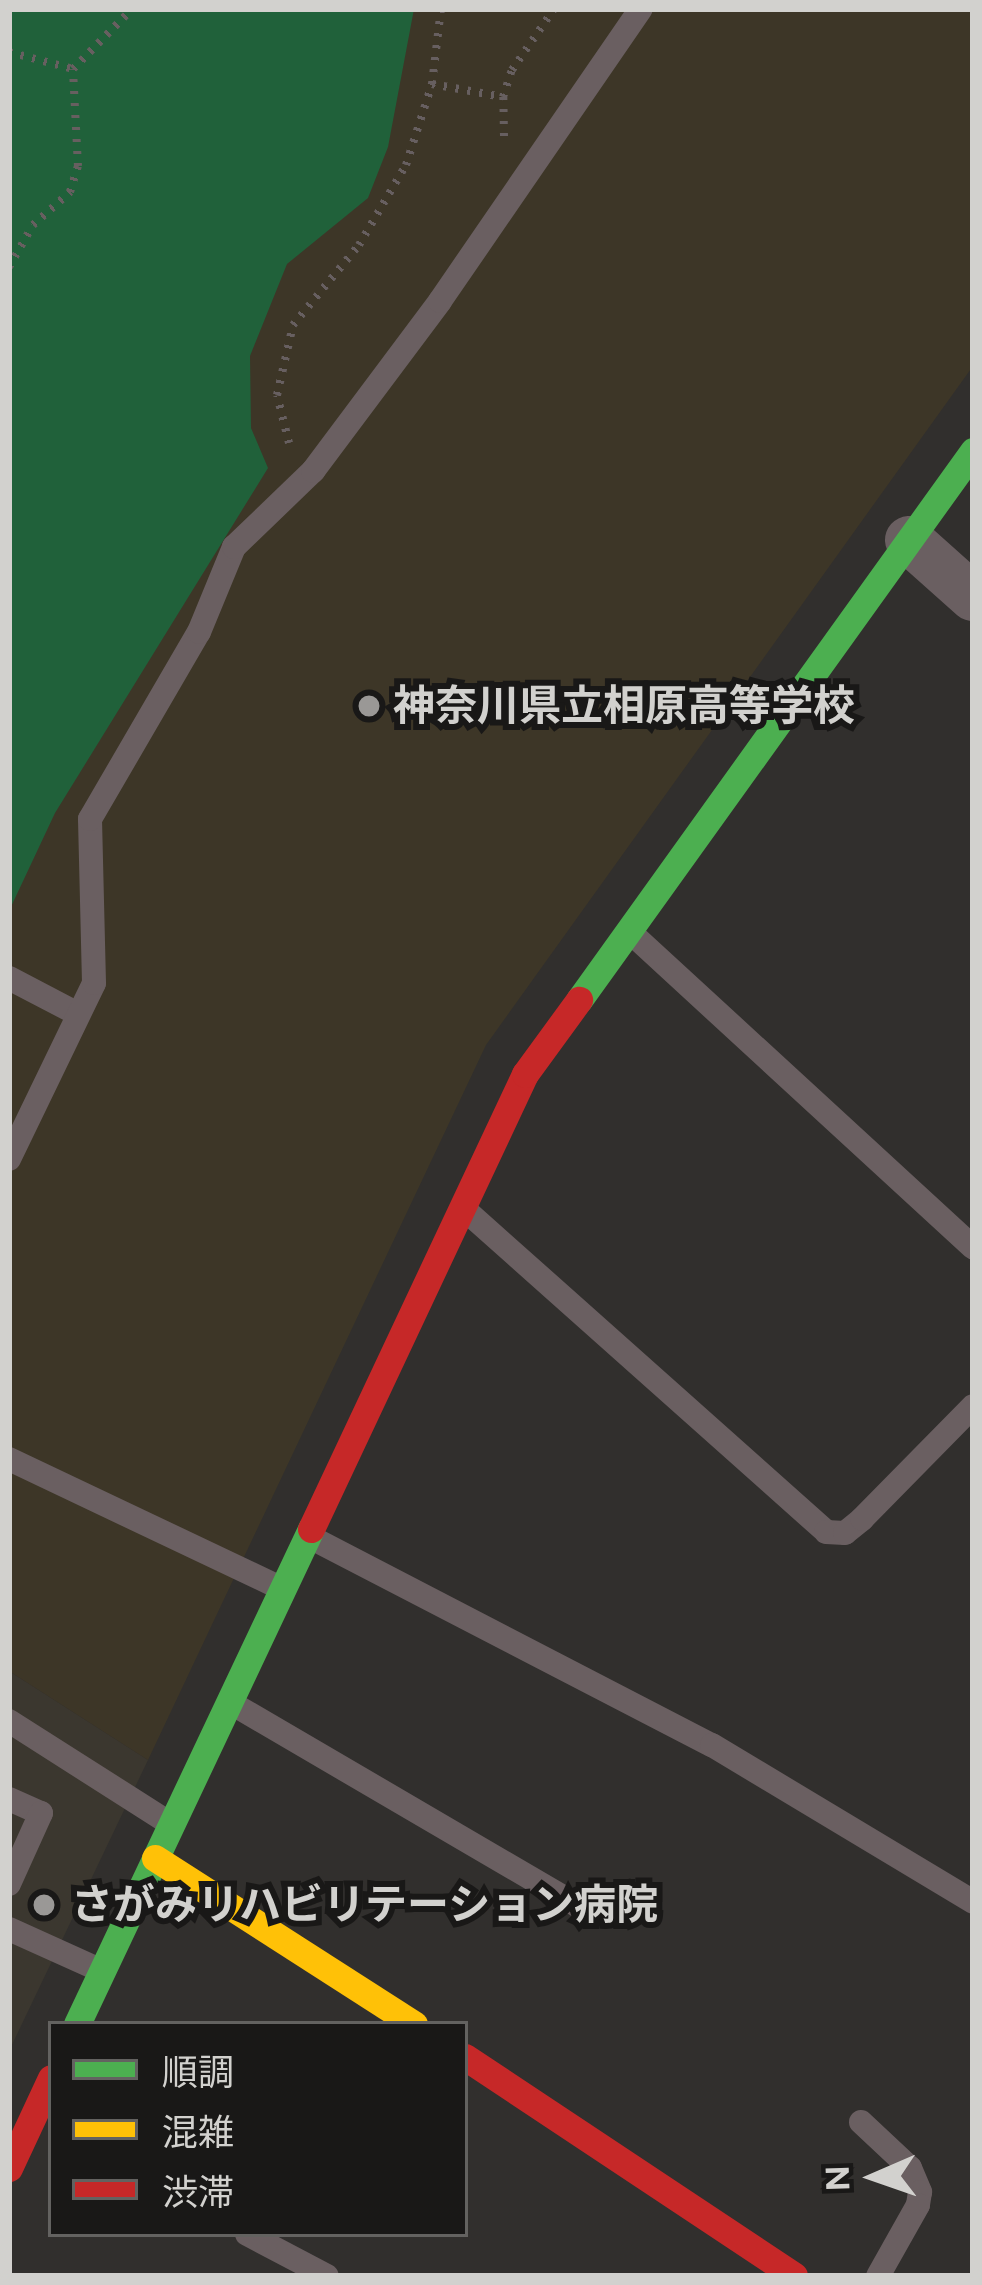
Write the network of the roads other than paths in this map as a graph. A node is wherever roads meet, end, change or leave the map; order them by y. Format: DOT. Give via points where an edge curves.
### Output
graph roads {
  1 [pos="641,9"];
  2 [pos="973,451"];
  3 [pos="909,540"];
  4 [pos="973,597"];
  5 [pos="628,930"];
  6 [pos="9,978"];
  7 [pos="78,1014"];
  8 [pos="9,1159"];
  9 [pos="462,1207"];
  10 [pos="973,1247"];
  11 [pos="973,1406"];
  12 [pos="9,1460"];
  13 [pos="307,1536"];
  14 [pos="281,1589"];
  15 [pos="229,1701"];
  16 [pos="9,1721"];
  17 [pos="9,1798"];
  18 [pos="171,1824"];
  19 [pos="155,1858"];
  20 [pos="9,1884"];
  21 [pos="973,1902"];
  22 [pos="580,1907"];
  23 [pos="9,1929"];
  24 [pos="102,1971"];
  25 [pos="77,2021"];
  26 [pos="409,2021"];
  27 [pos="468,2059"];
  28 [pos="48,2093"];
  29 [pos="861,2122"];
  30 [pos="42,2123"];
  31 [pos="9,2168"];
  32 [pos="251,2237"];
  33 [pos="299,2270"];
  34 [pos="327,2276"];
  35 [pos="794,2276"];
  36 [pos="878,2276"];
  1 -- 7 [label="lane" via="313,471 234,547 199,632 90,819 94,983"];
  2 -- 3 [label="street"];
  3 -- 4 [label="street"];
  3 -- 5 [label="street"];
  5 -- 9 [label="street" via="525,1074"];
  5 -- 10 [label="lane"];
  6 -- 7 [label="lane"];
  7 -- 8 [label="lane"];
  9 -- 11 [label="lane" via="826,1532 845,1533 862,1519"];
  9 -- 13 [label="street"];
  12 -- 14 [label="lane"];
  13 -- 14 [label="street"];
  13 -- 21 [label="lane" via="712,1745"];
  14 -- 15 [label="street"];
  15 -- 18 [label="street"];
  15 -- 22 [label="lane"];
  16 -- 18 [label="lane"];
  17 -- 20 [label="lane" via="41,1813"];
  18 -- 19 [label="street"];
  19 -- 24 [label="street"];
  19 -- 26 [label="street"];
  23 -- 24 [label="lane"];
  24 -- 25 [label="street"];
  27 -- 35 [label="street"];
  28 -- 30 [label="street"];
  29 -- 36 [label="lane" via="910,2168 920,2192"];
  30 -- 31 [label="street"];
  32 -- 33 [label="lane"];
  33 -- 34 [label="lane"];
}
